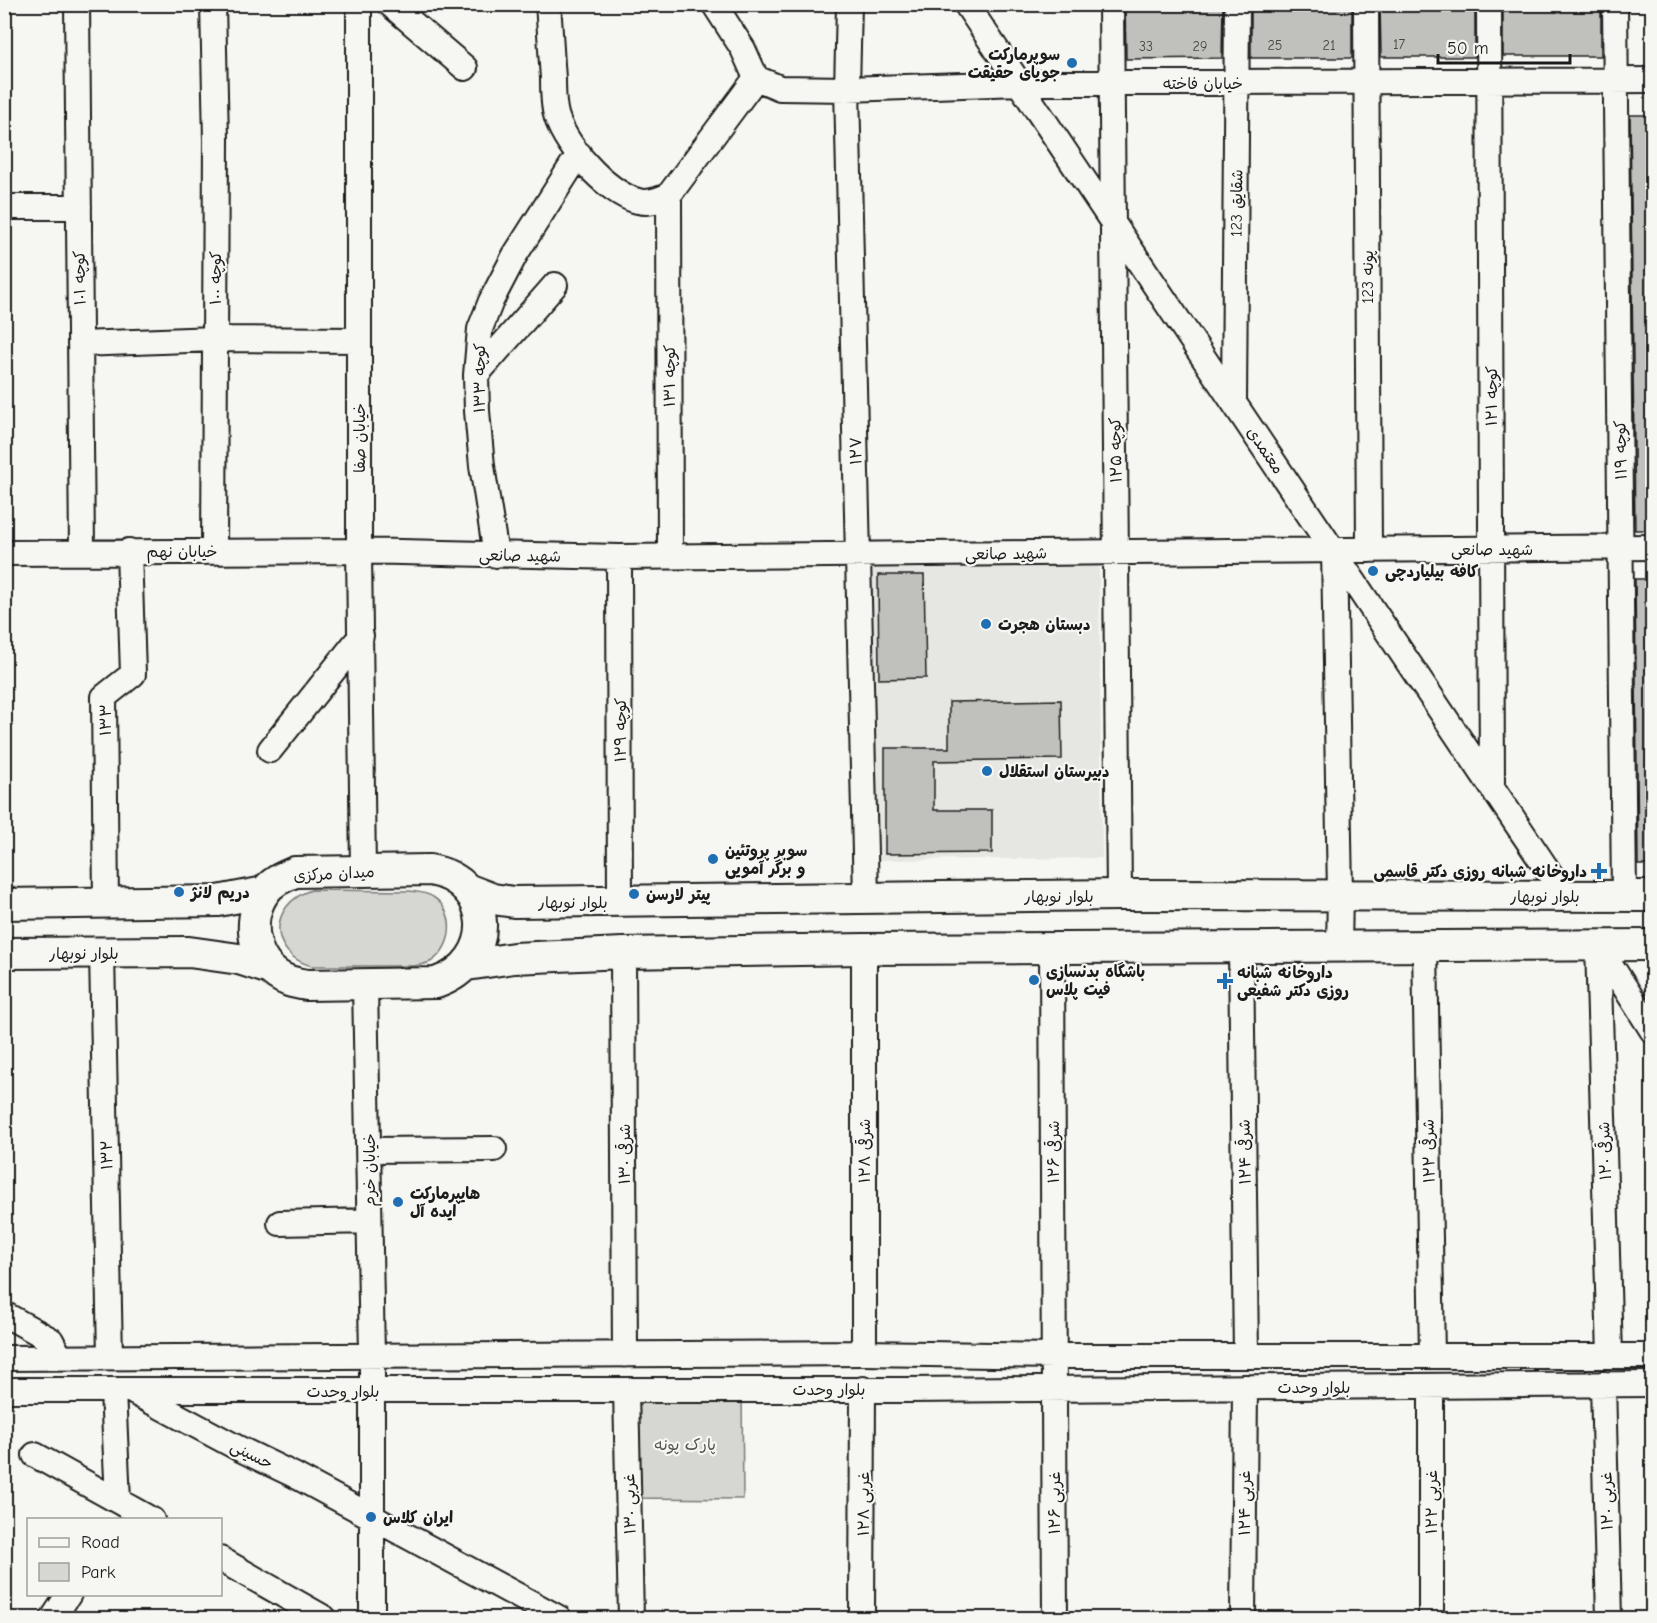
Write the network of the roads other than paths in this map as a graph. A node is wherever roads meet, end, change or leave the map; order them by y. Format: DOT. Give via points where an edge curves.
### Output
graph roads {
  1 [pos="77,4"];
  2 [pos="213,4"];
  3 [pos="358,4"];
  4 [pos="390,4"];
  5 [pos="548,4"];
  6 [pos="714,4"];
  7 [pos="849,4"];
  8 [pos="1111,4"];
  9 [pos="1237,4"];
  10 [pos="1366,4"];
  11 [pos="1489,4"];
  12 [pos="1615,4"];
  13 [pos="974,10"];
  14 [pos="465,68"];
  15 [pos="756,78"];
  16 [pos="1653,80"];
  17 [pos="1366,81"];
  18 [pos="1490,81"];
  19 [pos="1616,81"];
  20 [pos="1112,82"];
  21 [pos="1021,83"];
  22 [pos="1238,83"];
  23 [pos="847,89"];
  24 [pos="579,154"];
  25 [pos="669,195"];
  26 [pos="4,207"];
  27 [pos="79,207"];
  28 [pos="1113,221"];
  29 [pos="555,285"];
  30 [pos="215,339"];
  31 [pos="359,340"];
  32 [pos="80,344"];
  33 [pos="476,375"];
  34 [pos="1234,402"];
  35 [pos="1653,547"];
  36 [pos="1620,548"];
  37 [pos="1491,549"];
  38 [pos="214,550"];
  39 [pos="1334,550"];
  40 [pos="1369,550"];
  41 [pos="82,551"];
  42 [pos="129,551"];
  43 [pos="359,551"];
  44 [pos="1116,552"];
  45 [pos="4,553"];
  46 [pos="858,554"];
  47 [pos="496,555"];
  48 [pos="670,556"];
  49 [pos="620,557"];
  50 [pos="361,636"];
  51 [pos="270,750"];
  52 [pos="1492,787"];
  53 [pos="363,871"];
  54 [pos="467,889"];
  55 [pos="265,892"];
  56 [pos="1340,894"];
  57 [pos="1119,895"];
  58 [pos="1565,896"];
  59 [pos="1638,896"];
  60 [pos="866,897"];
  61 [pos="620,902"];
  62 [pos="106,903"];
  63 [pos="4,904"];
  64 [pos="1598,945"];
  65 [pos="1653,945"];
  66 [pos="1339,947"];
  67 [pos="1425,947"];
  68 [pos="864,949"];
  69 [pos="1052,949"];
  70 [pos="1241,949"];
  71 [pos="4,953"];
  72 [pos="102,953"];
  73 [pos="622,953"];
  74 [pos="467,965"];
  75 [pos="270,969"];
  76 [pos="365,984"];
  77 [pos="1653,1030"];
  78 [pos="494,1149"];
  79 [pos="369,1150"];
  80 [pos="369,1221"];
  81 [pos="280,1223"];
  82 [pos="4,1314"];
  83 [pos="864,1353"];
  84 [pos="626,1355"];
  85 [pos="372,1356"];
  86 [pos="1054,1356"];
  87 [pos="1246,1356"];
  88 [pos="1432,1356"];
  89 [pos="1610,1356"];
  90 [pos="1653,1356"];
  91 [pos="60,1357"];
  92 [pos="110,1357"];
  93 [pos="4,1358"];
  94 [pos="1603,1384"];
  95 [pos="1653,1384"];
  96 [pos="1431,1386"];
  97 [pos="1245,1387"];
  98 [pos="863,1389"];
  99 [pos="1053,1389"];
  100 [pos="4,1390"];
  101 [pos="626,1390"];
  102 [pos="123,1391"];
  103 [pos="372,1391"];
  104 [pos="35,1455"];
  105 [pos="122,1509"];
  106 [pos="371,1517"];
  107 [pos="147,1518"];
  108 [pos="222,1560"];
  109 [pos="68,1596"];
  110 [pos="53,1618"];
  111 [pos="324,1618"];
  112 [pos="372,1618"];
  113 [pos="559,1618"];
  114 [pos="631,1618"];
  115 [pos="862,1618"];
  116 [pos="1055,1618"];
  117 [pos="1243,1618"];
  118 [pos="1431,1618"];
  119 [pos="1608,1618"];
  1 -- 27 [label="street, کوچه ۱۰۱"];
  2 -- 30 [label="street, کوچه ۱۰۰"];
  3 -- 31 [label="street, خیابان صفا"];
  4 -- 14 [label="street"];
  5 -- 24 [label="street" via="555,109 560,129"];
  6 -- 15 [label="street" via="743,48"];
  7 -- 23 [label="street, ۱۲۷"];
  8 -- 20 [label="street, کوچه ۱۲۵"];
  9 -- 22 [label="street, 123 شقایق"];
  10 -- 17 [label="street, 123 پونه"];
  11 -- 18 [label="street, کوچه ۱۲۱"];
  12 -- 19 [label="street, کوچه ۱۱۹"];
  13 -- 21 [label="street, معتمدی"];
  15 -- 23 [label="street, خیابان فاخته" via="780,88"];
  15 -- 25 [label="street"];
  16 -- 19 [label="street, خیابان فاخته"];
  17 -- 18 [label="street, خیابان فاخته"];
  17 -- 22 [label="street, خیابان فاخته"];
  17 -- 40 [label="street, 123 پونه"];
  18 -- 19 [label="street, خیابان فاخته"];
  18 -- 37 [label="street, کوچه ۱۲۱"];
  19 -- 36 [label="street, کوچه ۱۱۹"];
  20 -- 21 [label="street, خیابان فاخته"];
  20 -- 22 [label="street, خیابان فاخته"];
  20 -- 28 [label="street, کوچه ۱۲۵"];
  21 -- 23 [label="street, خیابان فاخته"];
  21 -- 28 [label="street, معتمدی"];
  22 -- 34 [label="street, 123 شقایق"];
  23 -- 46 [label="street, ۱۲۷"];
  24 -- 25 [label="street" via="626,197 640,202"];
  24 -- 33 [label="street, کوچه ۱۳۳" via="515,255 491,301 480,329"];
  25 -- 48 [label="street, کوچه ۱۳۱"];
  26 -- 27 [label="street"];
  27 -- 32 [label="street, کوچه ۱۰۱"];
  28 -- 34 [label="street, معتمدی"];
  28 -- 44 [label="street, کوچه ۱۲۵"];
  29 -- 33 [label="street"];
  30 -- 31 [label="street"];
  30 -- 32 [label="street"];
  30 -- 38 [label="street, کوچه ۱۰۰"];
  31 -- 43 [label="street, خیابان صفا"];
  32 -- 41 [label="street, کوچه ۱۰۱"];
  33 -- 47 [label="street, کوچه ۱۳۳" via="483,466"];
  34 -- 39 [label="street, معتمدی"];
  35 -- 36 [label="street, شهید صانعی"];
  36 -- 37 [label="street, شهید صانعی"];
  36 -- 59 [label="street, کوچه ۱۱۹"];
  37 -- 40 [label="street, شهید صانعی"];
  37 -- 52 [label="street, کوچه ۱۲۱"];
  38 -- 42 [label="street, خیابان نهم"];
  38 -- 43 [label="street, خیابان نهم"];
  39 -- 40 [label="street, شهید صانعی"];
  39 -- 44 [label="street, شهید صانعی"];
  39 -- 52 [label="street, معتمدی"];
  39 -- 56 [label="street"];
  41 -- 42 [label="street, خیابان نهم"];
  41 -- 45 [label="street, خیابان نهم"];
  42 -- 62 [label="street, ۱۳۳" via="133,674 104,697"];
  43 -- 47 [label="street, شهید صانعی"];
  43 -- 50 [label="street, خیابان صفا"];
  44 -- 46 [label="street, شهید صانعی"];
  44 -- 57 [label="street, کوچه ۱۲۵"];
  46 -- 48 [label="street, شهید صانعی"];
  46 -- 60 [label="street, ۱۲۷"];
  47 -- 49 [label="street, شهید صانعی"];
  48 -- 49 [label="street, شهید صانعی"];
  49 -- 61 [label="street, کوچه ۱۲۹"];
  50 -- 51 [label="street"];
  50 -- 53 [label="street, خیابان صفا"];
  52 -- 58 [label="street, معتمدی"];
  53 -- 54 [label="main road, میدان مرکزی" via="430,870 459,881"];
  53 -- 55 [label="main road, میدان مرکزی" via="295,872 278,879"];
  54 -- 61 [label="main road, بلوار نوبهار" via="514,902"];
  54 -- 74 [label="main road" via="479,909 481,932"];
  55 -- 62 [label="main road" via="218,901"];
  55 -- 75 [label="main road" via="255,911 253,931 258,952"];
  56 -- 57 [label="main road, بلوار نوبهار"];
  56 -- 58 [label="main road, بلوار نوبهار"];
  56 -- 66 [label="street"];
  57 -- 60 [label="main road, بلوار نوبهار"];
  58 -- 59 [label="main road, بلوار نوبهار"];
  60 -- 61 [label="main road, بلوار نوبهار"];
  62 -- 63 [label="main road"];
  64 -- 65 [label="main road"];
  64 -- 67 [label="main road"];
  64 -- 77 [label="street"];
  64 -- 89 [label="street, ۱۲۰ شرقی"];
  66 -- 67 [label="main road"];
  66 -- 70 [label="main road"];
  67 -- 88 [label="street, ۱۲۲ شرقی"];
  68 -- 69 [label="main road"];
  68 -- 73 [label="main road"];
  68 -- 83 [label="street, ۱۲۸ شرقی"];
  69 -- 70 [label="main road"];
  69 -- 86 [label="street, ۱۲۶ شرقی"];
  70 -- 87 [label="street, ۱۲۴ شرقی"];
  71 -- 72 [label="main road, بلوار نوبهار"];
  72 -- 75 [label="main road, بلوار نوبهار" via="189,952 239,959"];
  72 -- 92 [label="street, ۱۳۲"];
  73 -- 74 [label="main road" via="514,958"];
  73 -- 84 [label="street, ۱۳۰ شرقی"];
  74 -- 76 [label="main road" via="436,983"];
  75 -- 76 [label="main road" via="287,980 307,985"];
  76 -- 79 [label="street, خیابان خرم"];
  78 -- 79 [label="street"];
  79 -- 80 [label="street, خیابان خرم"];
  80 -- 81 [label="street"];
  80 -- 85 [label="street, خیابان خرم"];
  82 -- 91 [label="street" via="51,1340"];
  83 -- 84 [label="street, بلوار وحدت"];
  83 -- 86 [label="street, بلوار وحدت"];
  84 -- 85 [label="street, بلوار وحدت"];
  85 -- 92 [label="street, بلوار وحدت"];
  85 -- 103 [label="street, خیابان خرم"];
  86 -- 87 [label="street, بلوار وحدت"];
  86 -- 99 [label="street, ۱۲۶ شرقی"];
  87 -- 88 [label="street, بلوار وحدت"];
  88 -- 89 [label="street, بلوار وحدت"];
  89 -- 90 [label="street, بلوار وحدت"];
  91 -- 92 [label="street, بلوار وحدت"];
  91 -- 93 [label="street, بلوار وحدت"];
  94 -- 95 [label="street, بلوار وحدت"];
  94 -- 96 [label="street, بلوار وحدت"];
  94 -- 119 [label="street, ۱۲۰ غربی"];
  96 -- 97 [label="street, بلوار وحدت"];
  96 -- 118 [label="street, ۱۲۲ غربی"];
  97 -- 99 [label="street, بلوار وحدت"];
  97 -- 117 [label="street, ۱۲۴ غربی"];
  98 -- 99 [label="street, بلوار وحدت"];
  98 -- 101 [label="street, بلوار وحدت"];
  98 -- 115 [label="street, ۱۲۸ غربی"];
  99 -- 116 [label="street, ۱۲۶ غربی"];
  100 -- 102 [label="street, بلوار وحدت"];
  101 -- 103 [label="street, بلوار وحدت"];
  101 -- 114 [label="street, ۱۳۰ غربی"];
  102 -- 103 [label="street, بلوار وحدت"];
  102 -- 105 [label="street"];
  102 -- 106 [label="street, حسینی"];
  103 -- 106 [label="street"];
  104 -- 105 [label="street"];
  105 -- 107 [label="street"];
  106 -- 112 [label="street"];
  106 -- 113 [label="street, حسینی"];
  108 -- 111 [label="street"];
  109 -- 110 [label="street"];
}
